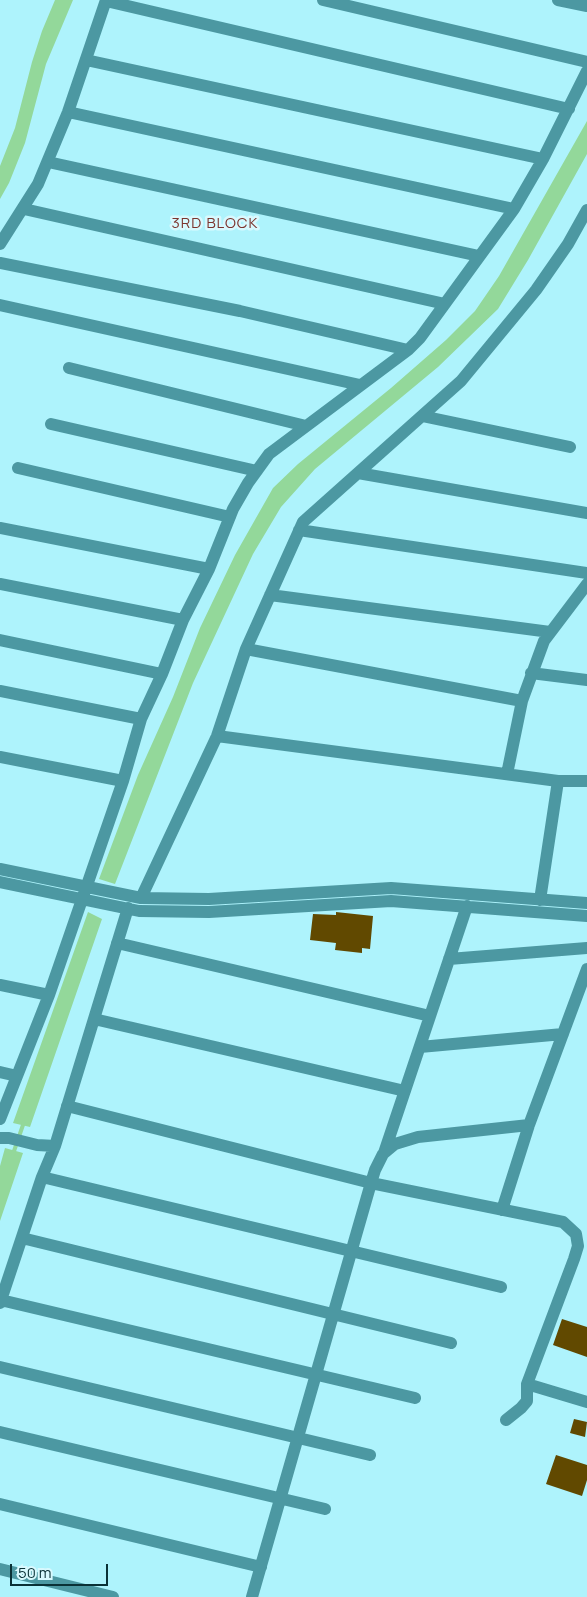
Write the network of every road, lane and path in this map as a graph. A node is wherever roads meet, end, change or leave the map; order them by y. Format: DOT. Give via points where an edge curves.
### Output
graph roads {
  1 [pos="323,0"];
  2 [pos="558,0"];
  3 [pos="106,1"];
  4 [pos="587,6"];
  5 [pos="86,60"];
  6 [pos="587,62"];
  7 [pos="587,72"];
  8 [pos="569,109"];
  9 [pos="68,112"];
  10 [pos="543,159"];
  11 [pos="48,162"];
  12 [pos="24,209"];
  13 [pos="514,209"];
  14 [pos="587,210"];
  15 [pos="0,244"];
  16 [pos="479,256"];
  17 [pos="0,263"];
  18 [pos="445,304"];
  19 [pos="0,305"];
  20 [pos="408,350"];
  21 [pos="69,368"];
  22 [pos="360,385"];
  23 [pos="422,416"];
  24 [pos="51,424"];
  25 [pos="306,426"];
  26 [pos="570,447"];
  27 [pos="18,468"];
  28 [pos="257,471"];
  29 [pos="358,473"];
  30 [pos="587,513"];
  31 [pos="230,517"];
  32 [pos="0,528"];
  33 [pos="299,530"];
  34 [pos="209,570"];
  35 [pos="587,573"];
  36 [pos="0,584"];
  37 [pos="587,584"];
  38 [pos="270,595"];
  39 [pos="183,620"];
  40 [pos="550,632"];
  41 [pos="0,640"];
  42 [pos="246,650"];
  43 [pos="162,674"];
  44 [pos="531,674"];
  45 [pos="587,680"];
  46 [pos="0,691"];
  47 [pos="522,701"];
  48 [pos="141,719"];
  49 [pos="217,736"];
  50 [pos="0,757"];
  51 [pos="507,774"];
  52 [pos="123,781"];
  53 [pos="558,781"];
  54 [pos="587,781"];
  55 [pos="0,869"];
  56 [pos="0,882"];
  57 [pos="85,893"];
  58 [pos="141,898"];
  59 [pos="540,900"];
  60 [pos="587,903"];
  61 [pos="467,906"];
  62 [pos="128,908"];
  63 [pos="587,916"];
  64 [pos="117,944"];
  65 [pos="587,948"];
  66 [pos="449,959"];
  67 [pos="587,969"];
  68 [pos="0,985"];
  69 [pos="49,995"];
  70 [pos="430,1016"];
  71 [pos="94,1019"];
  72 [pos="563,1034"];
  73 [pos="420,1047"];
  74 [pos="0,1072"];
  75 [pos="17,1076"];
  76 [pos="405,1091"];
  77 [pos="67,1106"];
  78 [pos="0,1119"];
  79 [pos="529,1125"];
  80 [pos="5,1138"];
  81 [pos="55,1146"];
  82 [pos="383,1154"];
  83 [pos="42,1177"];
  84 [pos="371,1183"];
  85 [pos="502,1210"];
  86 [pos="22,1238"];
  87 [pos="501,1287"];
  88 [pos="1,1301"];
  89 [pos="333,1314"];
  90 [pos="452,1343"];
  91 [pos="0,1366"];
  92 [pos="316,1374"];
  93 [pos="527,1384"];
  94 [pos="415,1398"];
  95 [pos="587,1402"];
  96 [pos="506,1420"];
  97 [pos="0,1432"];
  98 [pos="298,1438"];
  99 [pos="370,1455"];
  100 [pos="280,1499"];
  101 [pos="0,1504"];
  102 [pos="325,1509"];
  103 [pos="261,1567"];
  104 [pos="0,1569"];
  105 [pos="113,1597"];
  106 [pos="252,1597"];
  1 -- 6 [label="street"];
  2 -- 4 [label="street"];
  3 -- 5 [label="street"];
  3 -- 8 [label="street"];
  5 -- 9 [label="street"];
  5 -- 10 [label="street"];
  7 -- 8 [label="street"];
  8 -- 10 [label="street"];
  9 -- 11 [label="street"];
  9 -- 13 [label="street"];
  10 -- 13 [label="street"];
  11 -- 12 [label="street"];
  11 -- 16 [label="street"];
  12 -- 15 [label="street"];
  12 -- 18 [label="street"];
  13 -- 16 [label="street"];
  14 -- 23 [label="street" via="536,290 461,381"];
  16 -- 18 [label="street"];
  17 -- 20 [label="street" via="240,311"];
  18 -- 20 [label="street"];
  19 -- 22 [label="street"];
  20 -- 22 [label="street"];
  21 -- 25 [label="street"];
  22 -- 25 [label="street"];
  23 -- 26 [label="street"];
  23 -- 29 [label="street"];
  24 -- 28 [label="street"];
  25 -- 28 [label="street" via="269,454"];
  27 -- 31 [label="street"];
  28 -- 31 [label="street"];
  29 -- 30 [label="street"];
  29 -- 33 [label="street" via="303,522"];
  31 -- 34 [label="street"];
  32 -- 34 [label="street"];
  33 -- 35 [label="street"];
  33 -- 38 [label="street"];
  34 -- 39 [label="street"];
  36 -- 39 [label="street"];
  37 -- 40 [label="street"];
  38 -- 40 [label="street"];
  38 -- 42 [label="street"];
  39 -- 43 [label="street"];
  40 -- 44 [label="street"];
  41 -- 43 [label="street"];
  42 -- 47 [label="street"];
  42 -- 49 [label="street"];
  43 -- 48 [label="street"];
  44 -- 45 [label="street"];
  44 -- 47 [label="street"];
  46 -- 48 [label="street"];
  47 -- 51 [label="street"];
  48 -- 52 [label="street"];
  49 -- 51 [label="street"];
  49 -- 58 [label="street"];
  50 -- 52 [label="street"];
  51 -- 53 [label="street"];
  52 -- 57 [label="street"];
  53 -- 54 [label="street"];
  53 -- 59 [label="street"];
  55 -- 57 [label="street"];
  56 -- 57 [label="street"];
  57 -- 58 [label="street"];
  57 -- 62 [label="street"];
  57 -- 69 [label="street"];
  58 -- 59 [label="street" via="209,899 391,888"];
  59 -- 60 [label="street"];
  61 -- 62 [label="street" via="391,901 209,912"];
  61 -- 63 [label="street"];
  61 -- 66 [label="street"];
  62 -- 64 [label="street"];
  64 -- 70 [label="street"];
  64 -- 71 [label="street"];
  65 -- 66 [label="street"];
  66 -- 70 [label="street"];
  67 -- 72 [label="street"];
  68 -- 69 [label="street"];
  69 -- 75 [label="street"];
  70 -- 73 [label="street"];
  71 -- 76 [label="street"];
  71 -- 77 [label="street"];
  72 -- 73 [label="street"];
  72 -- 79 [label="street"];
  73 -- 76 [label="street"];
  74 -- 75 [label="street"];
  75 -- 78 [label="street"];
  76 -- 82 [label="street"];
  77 -- 81 [label="street"];
  77 -- 84 [label="street"];
  79 -- 82 [label="street" via="418,1137 395,1144"];
  79 -- 85 [label="street"];
  80 -- 81 [label="street"];
  81 -- 83 [label="street"];
  82 -- 84 [label="street"];
  83 -- 86 [label="street"];
  83 -- 87 [label="street"];
  84 -- 85 [label="street"];
  84 -- 89 [label="street"];
  85 -- 93 [label="street" via="563,1222 576,1234 578,1246"];
  86 -- 88 [label="street"];
  86 -- 89 [label="street"];
  88 -- 92 [label="street"];
  89 -- 90 [label="street"];
  89 -- 92 [label="street"];
  91 -- 98 [label="street"];
  92 -- 94 [label="street"];
  92 -- 98 [label="street"];
  93 -- 95 [label="street"];
  93 -- 96 [label="street" via="527,1401"];
  97 -- 100 [label="street"];
  98 -- 99 [label="street"];
  98 -- 100 [label="street"];
  100 -- 102 [label="street"];
  100 -- 103 [label="street"];
  101 -- 103 [label="street"];
  103 -- 106 [label="street"];
  104 -- 105 [label="street"];
}
